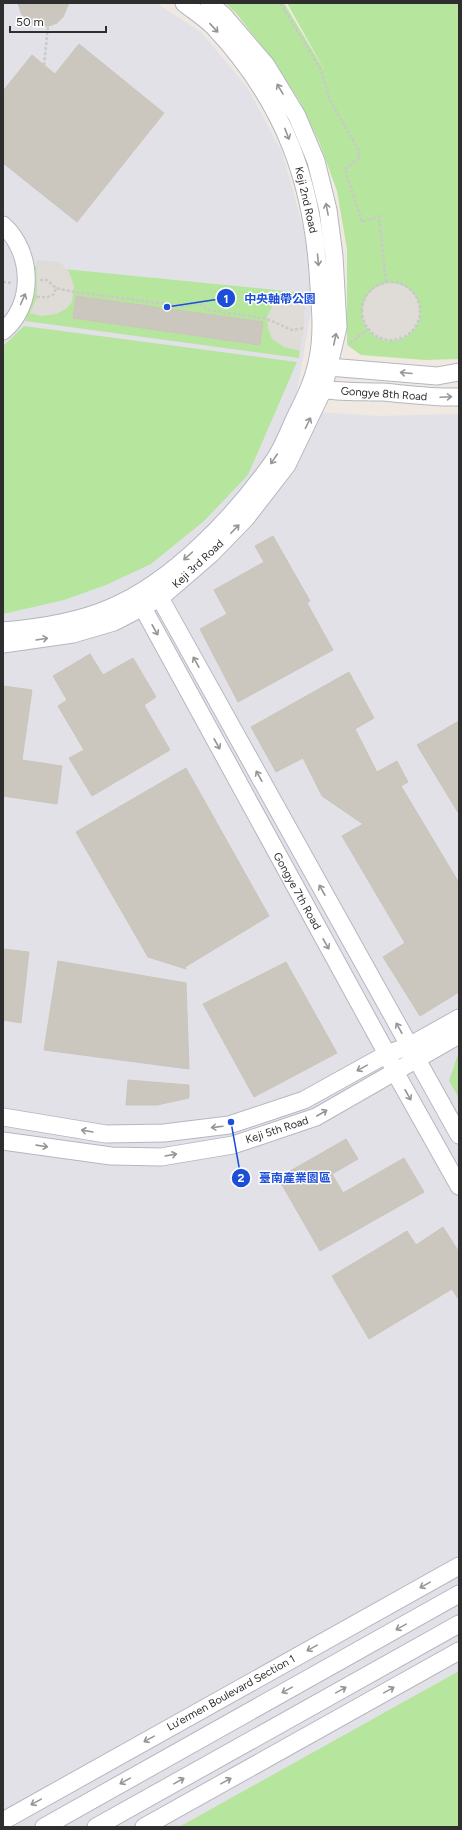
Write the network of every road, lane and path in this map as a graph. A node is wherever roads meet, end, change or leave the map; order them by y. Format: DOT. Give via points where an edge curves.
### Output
graph roads {
  1 [pos="184,3"];
  2 [pos="209,3"];
  3 [pos="280,3"];
  4 [pos="48,26"];
  5 [pos="44,65"];
  6 [pos="3,225"];
  7 [pos="37,280"];
  8 [pos="386,283"];
  9 [pos="56,288"];
  10 [pos="37,297"];
  11 [pos="304,328"];
  12 [pos="368,329"];
  13 [pos="3,331"];
  14 [pos="350,343"];
  15 [pos="324,364"];
  16 [pos="459,372"];
  17 [pos="317,388"];
  18 [pos="459,396"];
  19 [pos="156,582"];
  20 [pos="160,598"];
  21 [pos="139,601"];
  22 [pos="3,631"];
  23 [pos="3,644"];
  24 [pos="459,1018"];
  25 [pos="459,1036"];
  26 [pos="413,1053"];
  27 [pos="388,1054"];
  28 [pos="395,1072"];
  29 [pos="3,1117"];
  30 [pos="459,1135"];
  31 [pos="3,1141"];
  32 [pos="459,1186"];
  33 [pos="459,1566"];
  34 [pos="459,1594"];
  35 [pos="459,1624"];
  36 [pos="459,1651"];
  37 [pos="3,1821"];
  38 [pos="44,1827"];
  39 [pos="96,1827"];
  40 [pos="144,1827"];
  1 -- 15 [label="street, Keji 2nd Road, one-way" via="212,25 251,72 283,124 302,172 318,257"];
  15 -- 2 [label="street, Keji 2nd Road, one-way" via="338,327 334,256 328,210 316,161 297,116 266,65 224,16"];
  3 -- 8 [label="path" via="320,68 330,100 358,149 359,158 345,169 362,222 379,216"];
  4 -- 5 [label="path"];
  13 -- 6 [label="street, one-way" via="12,323 27,291 26,264 13,234"];
  7 -- 9 [label="path" via="47,280"];
  8 -- 12 [label="path" via="369,292 364,301 363,320"];
  8 -- 12 [label="path" via="404,285 412,291 420,307 417,326 411,333 394,341 375,336"];
  9 -- 10 [label="path" via="54,294 48,297"];
  9 -- 11 [label="path" via="183,306 199,303 209,310 267,319 292,330"];
  12 -- 14 [label="path"];
  16 -- 15 [label="street, Gongye 8th Road, one-way" via="437,376"];
  15 -- 17 [label="street, Keji 2nd Road"];
  17 -- 18 [label="street, Gongye 8th Road, one-way" via="441,398"];
  17 -- 19 [label="street, Keji 3rd Road, one-way" via="276,458 236,509 197,548"];
  20 -- 17 [label="street, Keji 3rd Road, one-way" via="211,554 246,518 287,465"];
  19 -- 20 [label="street, Gongye 7th Road"];
  19 -- 21 [label="street, Keji 3rd Road"];
  20 -- 21 [label="street, Keji 3rd Road"];
  26 -- 20 [label="street, Gongye 7th Road, one-way"];
  21 -- 22 [label="street, Keji 3rd Road" via="69,621"];
  23 -- 21 [label="street, Keji 3rd Road, one-way" via="73,634 114,622"];
  21 -- 27 [label="street, Gongye 7th Road, one-way"];
  24 -- 26 [label="street, Keji 5th Road"];
  25 -- 26 [label="street, Keji 5th Road"];
  26 -- 27 [label="street, Keji 5th Road"];
  26 -- 28 [label="street, Keji 5th Road"];
  26 -- 30 [label="street, Gongye 7th Road"];
  27 -- 28 [label="street, Gongye 7th Road"];
  27 -- 29 [label="street, Keji 5th Road, one-way" via="304,1100 229,1125 164,1133 106,1134"];
  31 -- 28 [label="street, Keji 5th Road, one-way" via="111,1156 161,1157 233,1145 316,1117"];
  28 -- 32 [label="street, Gongye 7th Road, one-way"];
  33 -- 37 [label="street, Lu’ermen Boulevard Section 1, one-way"];
  34 -- 38 [label="street, one-way"];
  39 -- 35 [label="street, one-way"];
  40 -- 36 [label="street, one-way"];
}
